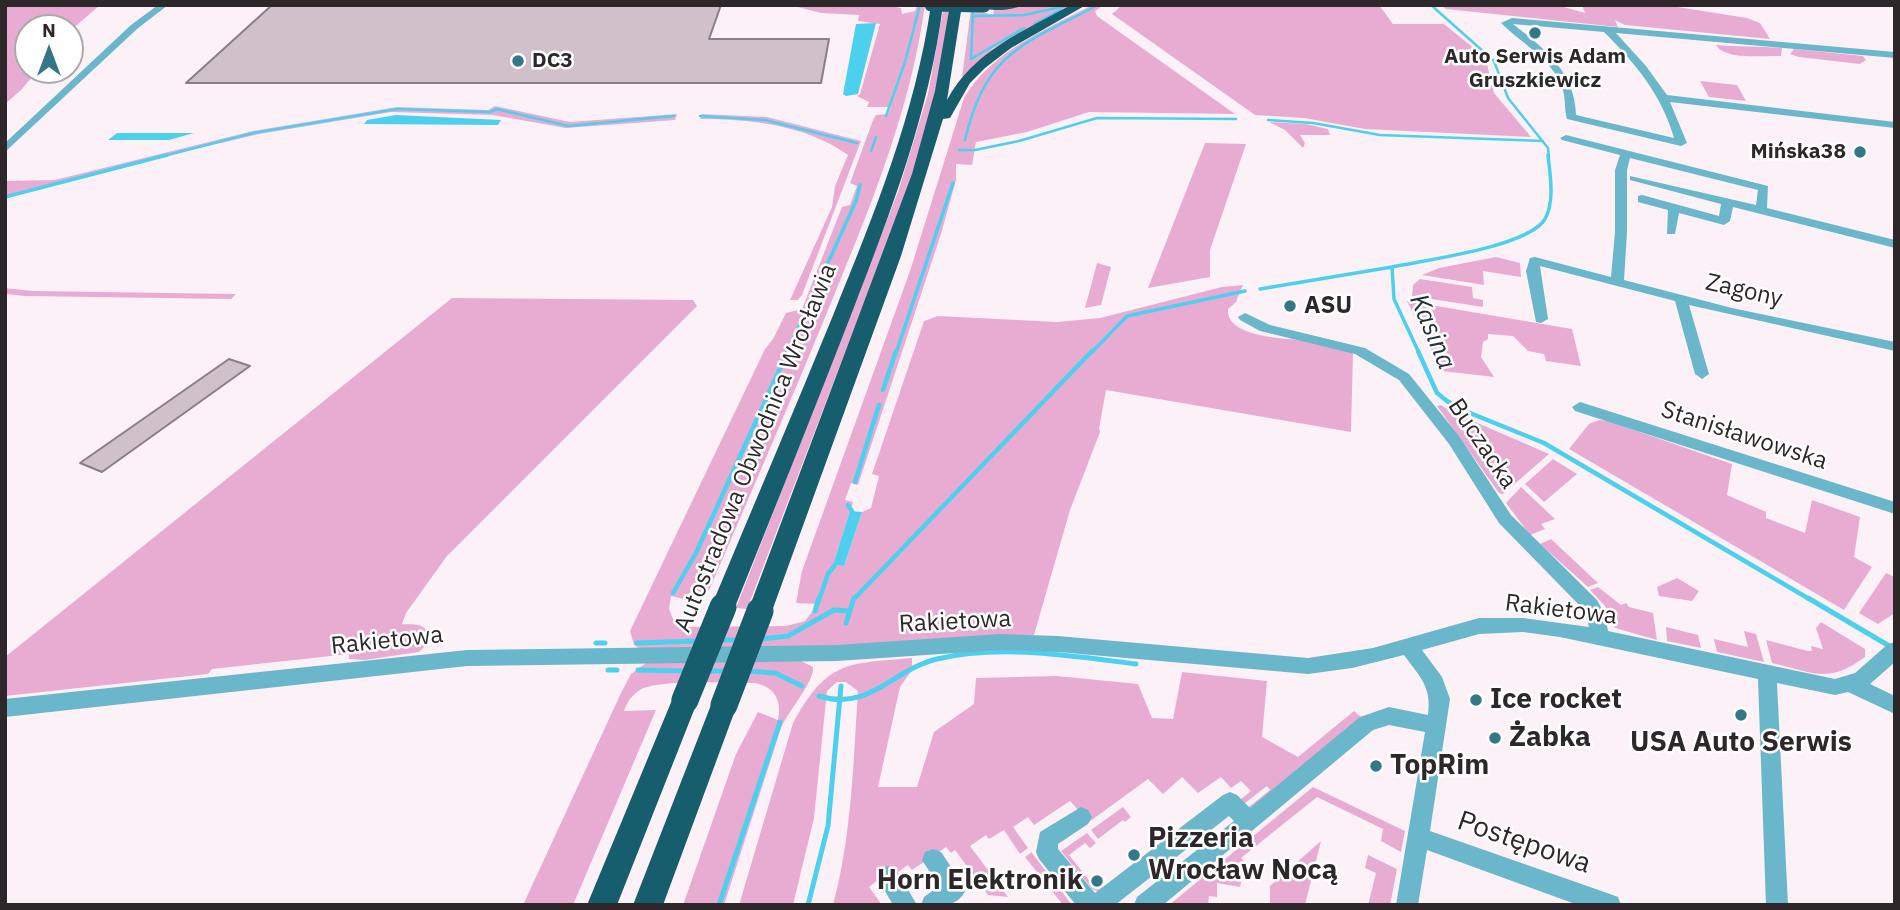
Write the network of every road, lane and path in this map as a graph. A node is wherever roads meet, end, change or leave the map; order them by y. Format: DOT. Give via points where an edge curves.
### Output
graph roads {
  1 [pos="152,5"];
  2 [pos="164,5"];
  3 [pos="931,5"];
  4 [pos="937,5"];
  5 [pos="956,5"];
  6 [pos="1016,5"];
  7 [pos="1080,5"];
  8 [pos="984,6"];
  9 [pos="134,27"];
  10 [pos="1607,30"];
  11 [pos="1895,55"];
  12 [pos="1662,98"];
  13 [pos="1895,125"];
  14 [pos="935,128"];
  15 [pos="1566,138"];
  16 [pos="5,149"];
  17 [pos="1626,153"];
  18 [pos="1634,178"];
  19 [pos="1642,199"];
  20 [pos="1728,201"];
  21 [pos="1674,208"];
  22 [pos="1761,208"];
  23 [pos="1671,231"];
  24 [pos="1895,244"];
  25 [pos="1617,283"];
  26 [pos="1681,300"];
  27 [pos="1245,317"];
  28 [pos="1541,319"];
  29 [pos="1895,347"];
  30 [pos="1702,374"];
  31 [pos="1580,407"];
  32 [pos="1895,508"];
  33 [pos="1600,638"];
  34 [pos="1409,646"];
  35 [pos="1891,653"];
  36 [pos="1766,673"];
  37 [pos="1852,684"];
  38 [pos="1895,706"];
  39 [pos="5,708"];
  40 [pos="1437,726"];
  41 [pos="1081,817"];
  42 [pos="1250,822"];
  43 [pos="1418,837"];
  44 [pos="933,860"];
  45 [pos="888,877"];
  46 [pos="602,905"];
  47 [pos="648,905"];
  48 [pos="906,905"];
  49 [pos="932,905"];
  50 [pos="1090,905"];
  51 [pos="1097,905"];
  52 [pos="1145,905"];
  53 [pos="1407,905"];
  54 [pos="1610,905"];
  55 [pos="1777,905"];
  1 -- 9 [label="street"];
  2 -- 9 [label="street"];
  3 -- 8 [label="highway, bridge"];
  4 -- 46 [label="highway, Autostradowa Obwodnica Wrocławia, bridge" via="925,73 894,180"];
  5 -- 14 [label="highway"];
  6 -- 8 [label="highway"];
  7 -- 14 [label="highway" via="987,59 961,86"];
  9 -- 16 [label="street"];
  10 -- 11 [label="street"];
  10 -- 12 [label="street" via="1644,66"];
  10 -- 12 [label="street" via="1506,23 1555,64 1569,91 1571,117 1681,143"];
  12 -- 13 [label="street"];
  14 -- 47 [label="highway, bridge" via="898,240"];
  15 -- 17 [label="street"];
  17 -- 22 [label="street" via="1763,188"];
  17 -- 25 [label="street" via="1621,170"];
  18 -- 20 [label="street"];
  19 -- 21 [label="street"];
  20 -- 21 [label="street" via="1724,221"];
  20 -- 22 [label="street"];
  21 -- 23 [label="street"];
  22 -- 24 [label="street"];
  25 -- 26 [label="street, Zagony"];
  25 -- 28 [label="street, Zagony" via="1535,261"];
  26 -- 29 [label="street, Zagony"];
  26 -- 30 [label="street"];
  27 -- 33 [label="street, Buczacka" via="1265,328 1360,351 1411,384 1505,519 1591,605"];
  31 -- 32 [label="street, Stanisławowska"];
  33 -- 34 [label="street, Rakietowa" via="1560,629 1496,625"];
  33 -- 36 [label="street, Rakietowa"];
  34 -- 39 [label="street, Rakietowa" via="1308,666 1000,642 837,653 467,658"];
  34 -- 40 [label="street" via="1435,684 1440,699"];
  35 -- 37 [label="street"];
  36 -- 37 [label="street, Rakietowa" via="1823,686"];
  36 -- 55 [label="street"];
  37 -- 38 [label="street"];
  40 -- 42 [label="street" via="1404,718 1376,718"];
  40 -- 43 [label="street"];
  41 -- 50 [label="street" via="1048,839 1047,852"];
  42 -- 51 [label="street" via="1230,802"];
  42 -- 52 [label="street"];
  43 -- 53 [label="street"];
  43 -- 54 [label="street, Postępowa"];
  44 -- 49 [label="street" via="955,889"];
  45 -- 48 [label="street"];
}
